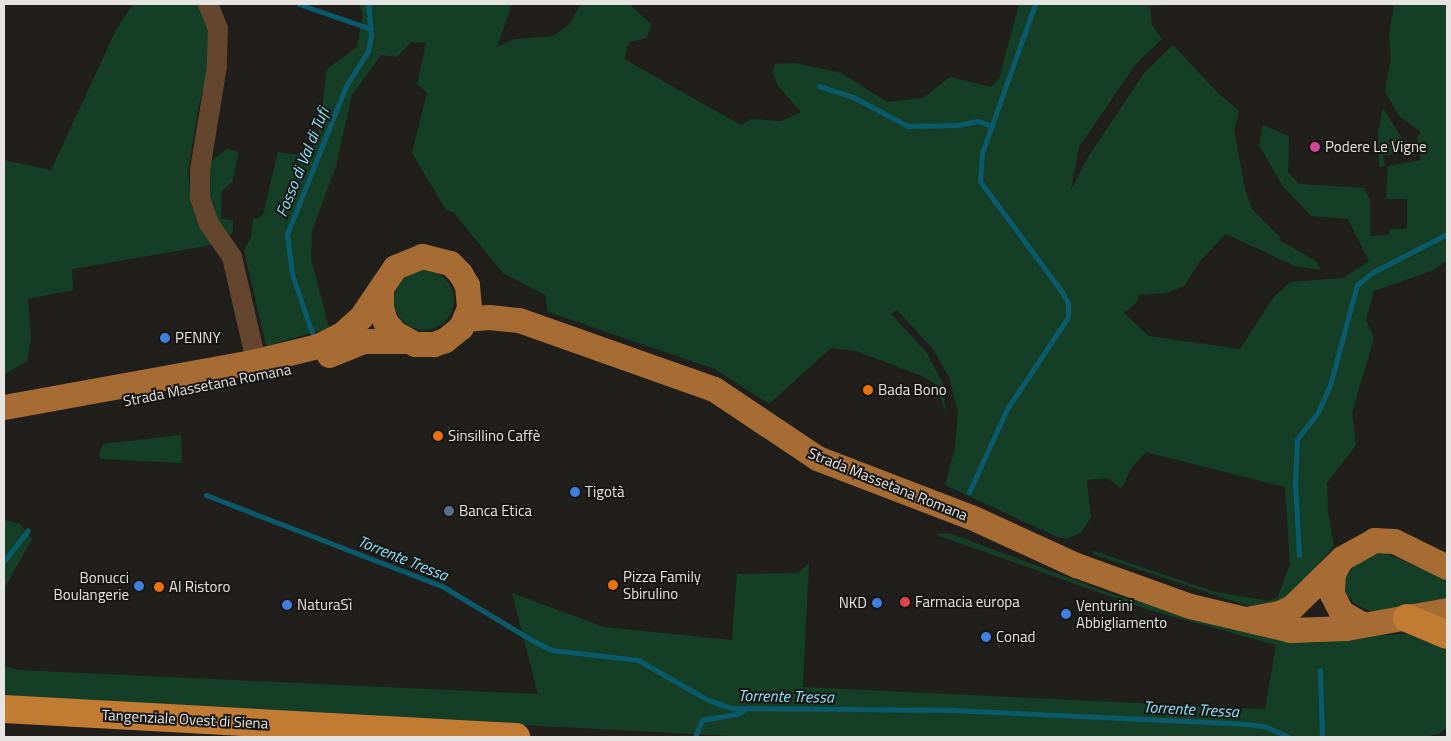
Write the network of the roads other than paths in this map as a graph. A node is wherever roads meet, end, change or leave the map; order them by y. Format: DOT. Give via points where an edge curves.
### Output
graph roads {
  1 [pos="208,4"];
  2 [pos="467,285"];
  3 [pos="381,292"];
  4 [pos="466,319"];
  5 [pos="519,320"];
  6 [pos="407,342"];
  7 [pos="256,361"];
  8 [pos="4,408"];
  9 [pos="4,422"];
  10 [pos="1342,558"];
  11 [pos="1447,567"];
  12 [pos="1447,610"];
  13 [pos="1406,618"];
  14 [pos="1239,619"];
  15 [pos="1362,624"];
  16 [pos="1447,635"];
  17 [pos="4,709"];
  18 [pos="4,728"];
  19 [pos="176,737"];
  20 [pos="516,737"];
  1 -- 7 [label="street, Strada Massetana Romana" via="218,29 217,66 200,170 200,198 209,224 232,257"];
  2 -- 3 [label="main road, Strada Massetana Romana" via="450,263 422,256 395,267"];
  2 -- 4 [label="main road" via="469,308"];
  2 -- 5 [label="main road, Strada Massetana Romana"];
  3 -- 6 [label="main road" via="381,307 386,321"];
  3 -- 7 [label="main road, Strada Massetana Romana" via="356,322 331,340 307,350"];
  4 -- 5 [label="main road, Strada Massetana Romana" via="496,317"];
  4 -- 6 [label="main road, Strada Massetana Romana" via="445,340 423,345"];
  5 -- 14 [label="main road, Strada Massetana Romana" via="714,389 796,446 840,468 971,517 1098,574"];
  6 -- 9 [label="main road, Strada Massetana Romana" via="359,342 289,370"];
  7 -- 8 [label="main road, Strada Massetana Romana"];
  10 -- 11 [label="main road, Strada Massetana Romana" via="1368,542 1385,539"];
  10 -- 14 [label="main road, Strada Massetana Romana" via="1292,607 1273,615"];
  10 -- 15 [label="main road" via="1333,573 1332,594 1341,612"];
  12 -- 13 [label="main road, Strada Massetana Romana"];
  13 -- 15 [label="main road, Strada Massetana Romana"];
  13 -- 16 [label="highway"];
  14 -- 15 [label="main road, Strada Massetana Romana" via="1291,630"];
  17 -- 20 [label="highway, Tangenziale Ovest di Siena"];
  18 -- 19 [label="highway, Tangenziale Ovest di Siena"];
}
